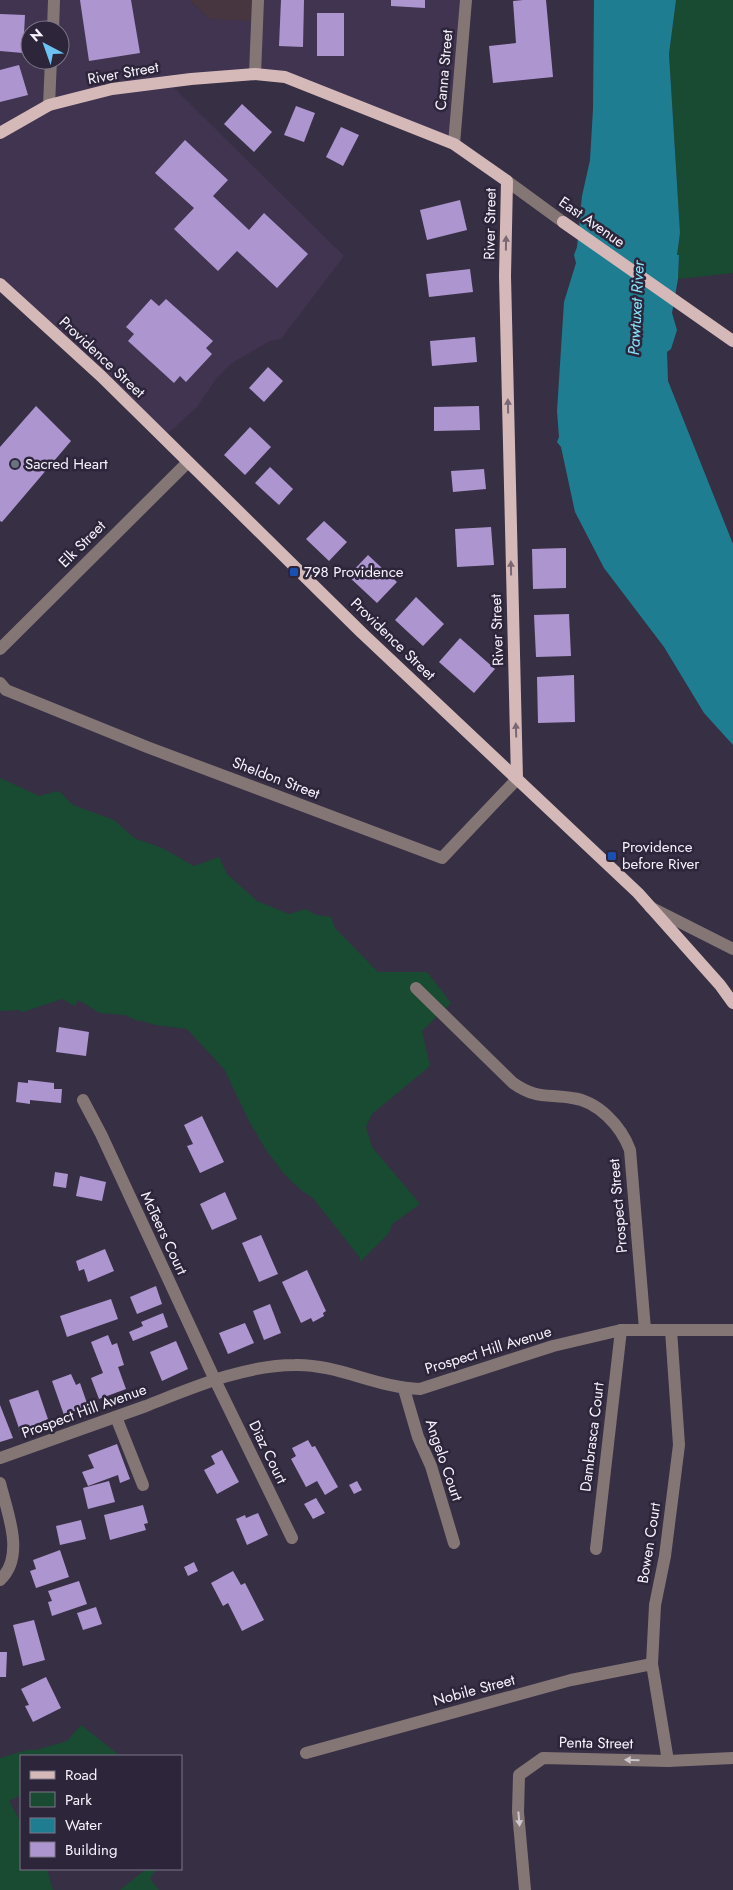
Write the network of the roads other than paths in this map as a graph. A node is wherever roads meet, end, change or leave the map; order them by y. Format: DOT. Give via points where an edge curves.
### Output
graph roads {
  1 [pos="54,0"];
  2 [pos="258,0"];
  3 [pos="466,0"];
  4 [pos="53,20"];
  5 [pos="51,70"];
  6 [pos="255,74"];
  7 [pos="49,105"];
  8 [pos="0,133"];
  9 [pos="454,144"];
  10 [pos="507,181"];
  11 [pos="563,222"];
  12 [pos="0,284"];
  13 [pos="733,341"];
  14 [pos="188,462"];
  15 [pos="0,649"];
  16 [pos="0,683"];
  17 [pos="518,779"];
  18 [pos="650,907"];
  19 [pos="733,949"];
  20 [pos="416,988"];
  21 [pos="733,1004"];
  22 [pos="83,1100"];
  23 [pos="645,1329"];
  24 [pos="621,1330"];
  25 [pos="671,1330"];
  26 [pos="733,1330"];
  27 [pos="215,1380"];
  28 [pos="404,1388"];
  29 [pos="116,1417"];
  30 [pos="0,1458"];
  31 [pos="0,1483"];
  32 [pos="143,1485"];
  33 [pos="292,1538"];
  34 [pos="454,1543"];
  35 [pos="596,1549"];
  36 [pos="0,1580"];
  37 [pos="652,1664"];
  38 [pos="306,1753"];
  39 [pos="733,1758"];
  40 [pos="668,1760"];
  41 [pos="525,1890"];
  1 -- 4 [label="street"];
  2 -- 6 [label="street"];
  3 -- 9 [label="street, Canna Street"];
  5 -- 7 [label="street"];
  6 -- 7 [label="main road, River Street" via="112,89"];
  6 -- 9 [label="main road, River Street" via="294,80"];
  7 -- 8 [label="main road, River Street"];
  9 -- 10 [label="main road, River Street"];
  10 -- 11 [label="street, East Avenue"];
  17 -- 10 [label="main road, River Street, one-way" via="505,276"];
  11 -- 13 [label="main road, East Avenue"];
  12 -- 14 [label="main road, Providence Street" via="101,376"];
  14 -- 15 [label="street, Elk Street"];
  14 -- 17 [label="main road, Providence Street" via="362,633"];
  16 -- 17 [label="street, Sheldon Street" via="6,690 147,747 442,858"];
  17 -- 18 [label="main road, Providence Street"];
  18 -- 19 [label="street"];
  18 -- 21 [label="main road, Providence Street"];
  20 -- 23 [label="street, Prospect Street" via="519,1087 541,1096 573,1098 588,1104 608,1117 621,1132 630,1150"];
  22 -- 27 [label="street, McTeers Court"];
  23 -- 24 [label="street, Prospect Hill Avenue"];
  23 -- 25 [label="street, Prospect Hill Avenue"];
  24 -- 28 [label="street, Prospect Hill Avenue" via="510,1359 426,1387"];
  24 -- 35 [label="street, Dambrasca Court"];
  25 -- 26 [label="street, Prospect Hill Avenue"];
  25 -- 37 [label="street, Bowen Court" via="680,1446 655,1605"];
  27 -- 28 [label="street, Prospect Hill Avenue" via="269,1366 296,1365 338,1371"];
  27 -- 29 [label="street, Prospect Hill Avenue"];
  27 -- 33 [label="street, Diaz Court"];
  28 -- 34 [label="street, Angelo Court"];
  29 -- 30 [label="street, Prospect Hill Avenue"];
  29 -- 32 [label="street"];
  31 -- 36 [label="street" via="13,1552 12,1562"];
  37 -- 38 [label="street, Nobile Street" via="571,1680"];
  37 -- 40 [label="street, Bowen Court"];
  39 -- 40 [label="street, Penta Street"];
  40 -- 41 [label="street, Penta Street, one-way" via="543,1758 519,1775 518,1812"];
}
